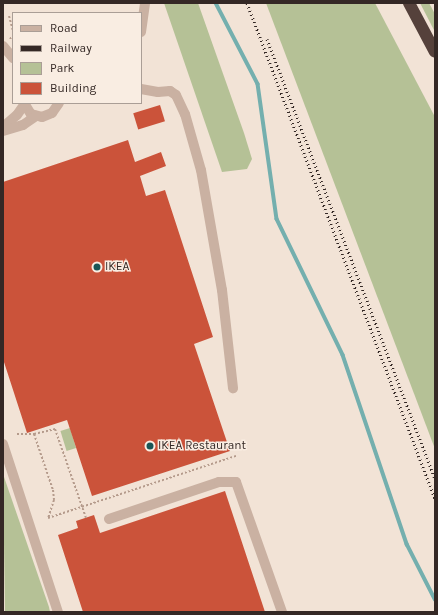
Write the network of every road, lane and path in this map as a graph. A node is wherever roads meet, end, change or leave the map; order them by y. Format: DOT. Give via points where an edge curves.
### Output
graph roads {
  1 [pos="145,3"];
  2 [pos="409,3"];
  3 [pos="9,16"];
  4 [pos="142,25"];
  5 [pos="12,27"];
  6 [pos="3,46"];
  7 [pos="435,52"];
  8 [pos="12,57"];
  9 [pos="142,89"];
  10 [pos="24,104"];
  11 [pos="58,104"];
  12 [pos="36,116"];
  13 [pos="3,127"];
  14 [pos="3,131"];
  15 [pos="233,388"];
  16 [pos="45,427"];
  17 [pos="46,432"];
  18 [pos="17,434"];
  19 [pos="34,434"];
  20 [pos="3,444"];
  21 [pos="236,456"];
  22 [pos="82,506"];
  23 [pos="86,518"];
  24 [pos="109,519"];
  25 [pos="58,612"];
  26 [pos="282,612"];
  1 -- 4 [label="street"];
  2 -- 7 [label="highway"];
  3 -- 5 [label="path"];
  6 -- 8 [label="street"];
  9 -- 15 [label="street" via="170,91 176,95 185,114 201,170 208,209 222,290"];
  10 -- 12 [label="street"];
  10 -- 13 [label="street" via="17,115"];
  11 -- 12 [label="street" via="48,116"];
  12 -- 14 [label="street" via="23,125"];
  16 -- 17 [label="path"];
  17 -- 19 [label="path"];
  17 -- 22 [label="path" via="55,429"];
  18 -- 19 [label="path"];
  19 -- 22 [label="path" via="53,490 54,500 48,518"];
  20 -- 25 [label="street"];
  21 -- 22 [label="path"];
  22 -- 23 [label="path"];
  24 -- 26 [label="street" via="219,482 236,482"];
}
